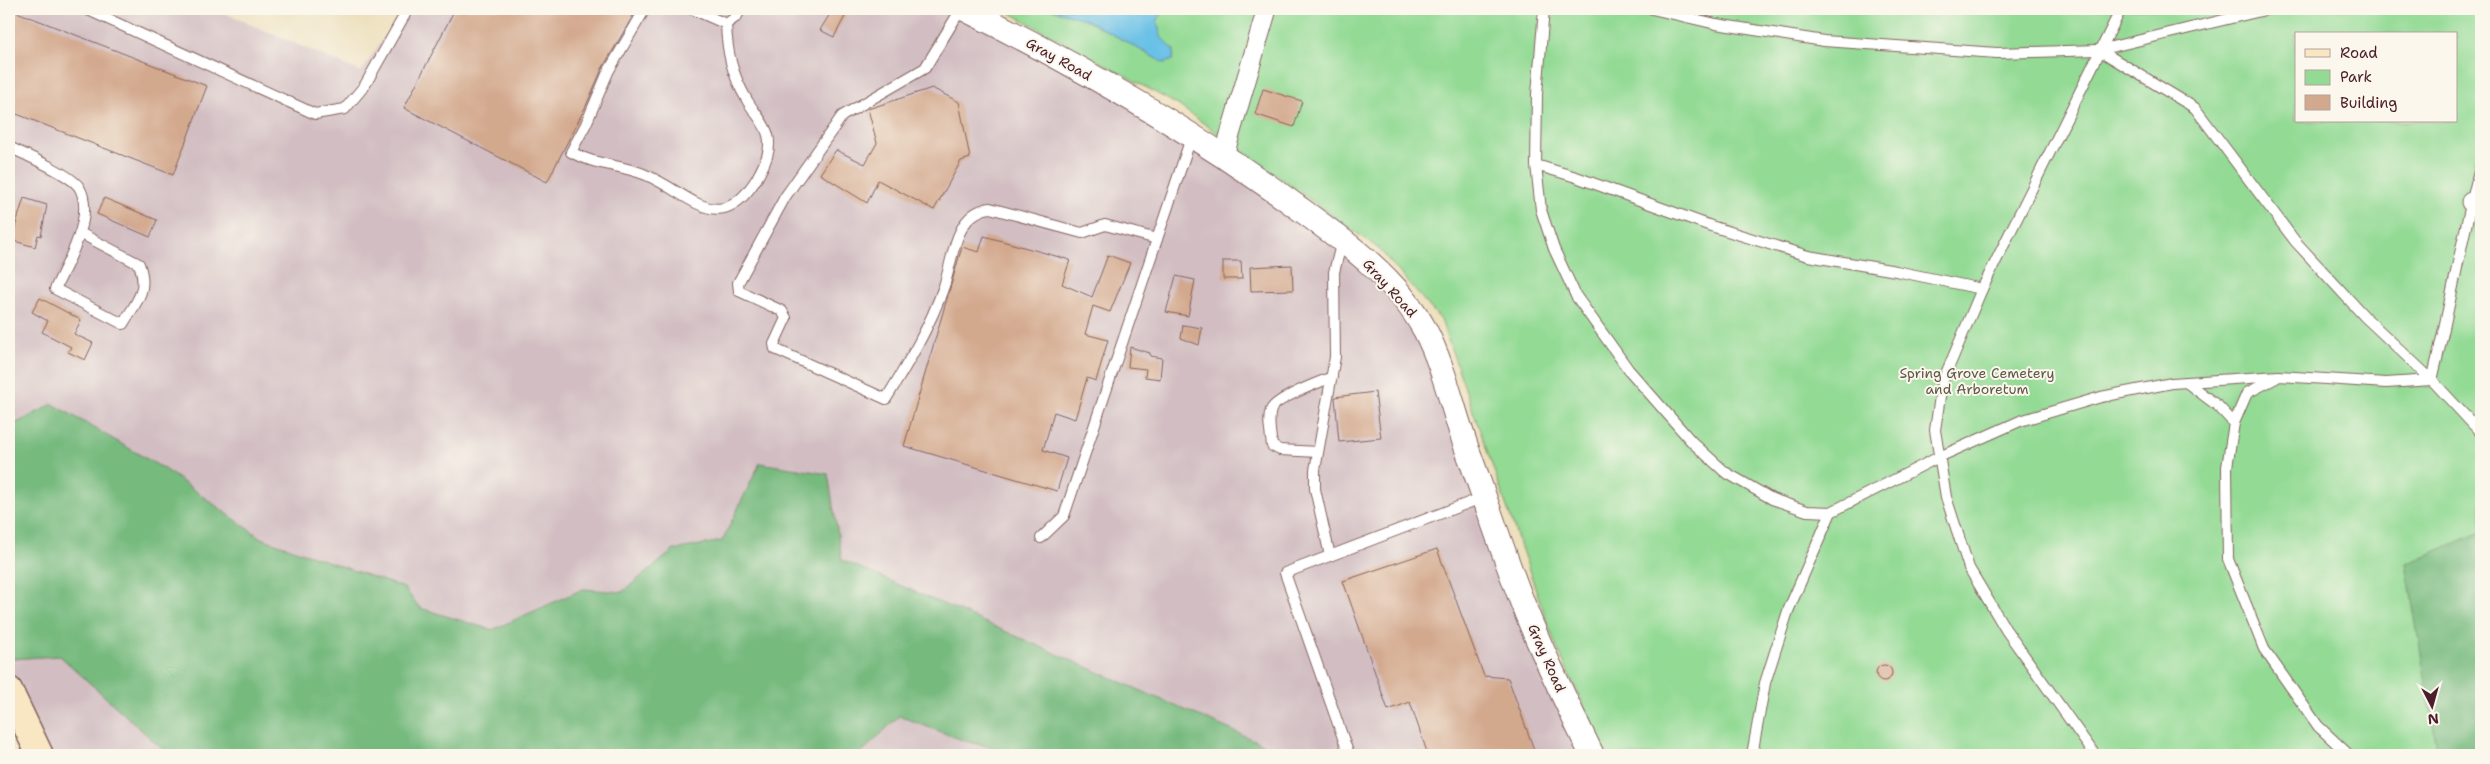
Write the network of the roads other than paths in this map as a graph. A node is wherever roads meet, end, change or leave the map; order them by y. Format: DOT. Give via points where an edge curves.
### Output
graph roads {
  1 [pos="86,9"];
  2 [pos="408,9"];
  3 [pos="646,9"];
  4 [pos="692,9"];
  5 [pos="741,9"];
  6 [pos="963,9"];
  7 [pos="1267,9"];
  8 [pos="1544,9"];
  9 [pos="1652,9"];
  10 [pos="2121,9"];
  11 [pos="2269,9"];
  12 [pos="726,24"];
  13 [pos="2099,50"];
  14 [pos="1192,135"];
  15 [pos="9,147"];
  16 [pos="1224,156"];
  17 [pos="2481,164"];
  18 [pos="1536,165"];
  19 [pos="2476,203"];
  20 [pos="80,233"];
  21 [pos="1157,240"];
  22 [pos="1342,240"];
  23 [pos="1982,289"];
  24 [pos="2279,376"];
  25 [pos="1332,377"];
  26 [pos="2432,380"];
  27 [pos="2186,382"];
  28 [pos="2234,422"];
  29 [pos="2481,433"];
  30 [pos="1318,452"];
  31 [pos="1939,457"];
  32 [pos="1484,498"];
  33 [pos="1831,512"];
  34 [pos="1041,538"];
  35 [pos="1330,556"];
  36 [pos="9,690"];
  37 [pos="40,755"];
  38 [pos="1349,755"];
  39 [pos="1592,755"];
  40 [pos="1752,755"];
  41 [pos="2095,755"];
  42 [pos="2349,755"];
  1 -- 2 [label="lane" via="315,114 345,109 365,84"];
  3 -- 12 [label="lane" via="608,72 571,152 585,160 646,175 711,210 735,204 749,191 769,152 768,134 746,99 731,65"];
  4 -- 12 [label="lane"];
  5 -- 12 [label="lane"];
  6 -- 14 [label="street, Gray Road" via="1110,86"];
  6 -- 21 [label="lane" via="925,68 842,116 786,197 738,283 739,291 782,311 786,318 774,344 775,349 886,400 917,350 944,287 961,231 971,216 980,210 990,208 1082,233 1105,226"];
  7 -- 16 [label="street"];
  8 -- 18 [label="lane" via="1537,94"];
  9 -- 13 [label="lane" via="1716,24 1824,41 1997,53"];
  10 -- 13 [label="lane"];
  11 -- 13 [label="lane"];
  13 -- 23 [label="lane"];
  13 -- 26 [label="lane" via="2195,108 2295,241 2365,317"];
  14 -- 16 [label="street, Gray Road"];
  14 -- 21 [label="lane"];
  15 -- 20 [label="lane" via="53,168 78,187 85,210"];
  16 -- 22 [label="street, Gray Road"];
  17 -- 19 [label="lane"];
  18 -- 23 [label="lane" via="1808,256 1896,270"];
  18 -- 33 [label="lane" via="1541,210 1554,249 1576,296 1628,368 1692,442 1725,472 1772,499 1807,511"];
  19 -- 26 [label="lane"];
  20 -- 20 [label="lane" via="139,264 144,276 143,290 123,324 55,289"];
  21 -- 34 [label="lane" via="1064,516"];
  22 -- 25 [label="lane" via="1334,272 1335,357"];
  22 -- 32 [label="street, Gray Road" via="1377,270 1425,330"];
  23 -- 31 [label="lane" via="1942,384 1935,430"];
  24 -- 26 [label="lane" via="2386,383"];
  24 -- 27 [label="lane"];
  24 -- 28 [label="lane" via="2247,393"];
  25 -- 30 [label="lane"];
  25 -- 30 [label="lane" via="1272,406 1270,412 1272,446 1280,450"];
  26 -- 29 [label="lane"];
  27 -- 28 [label="lane"];
  27 -- 31 [label="lane" via="2101,397 2029,418"];
  28 -- 42 [label="lane" via="2227,467 2228,558 2264,649 2318,726"];
  30 -- 35 [label="lane" via="1315,490"];
  31 -- 33 [label="lane"];
  31 -- 41 [label="lane" via="1946,497 1969,568 2006,630"];
  32 -- 35 [label="lane"];
  32 -- 39 [label="street, Gray Road" via="1530,622"];
  33 -- 40 [label="lane" via="1788,611 1765,683"];
  35 -- 38 [label="lane" via="1285,573"];
  36 -- 37 [label="main road"];
}
